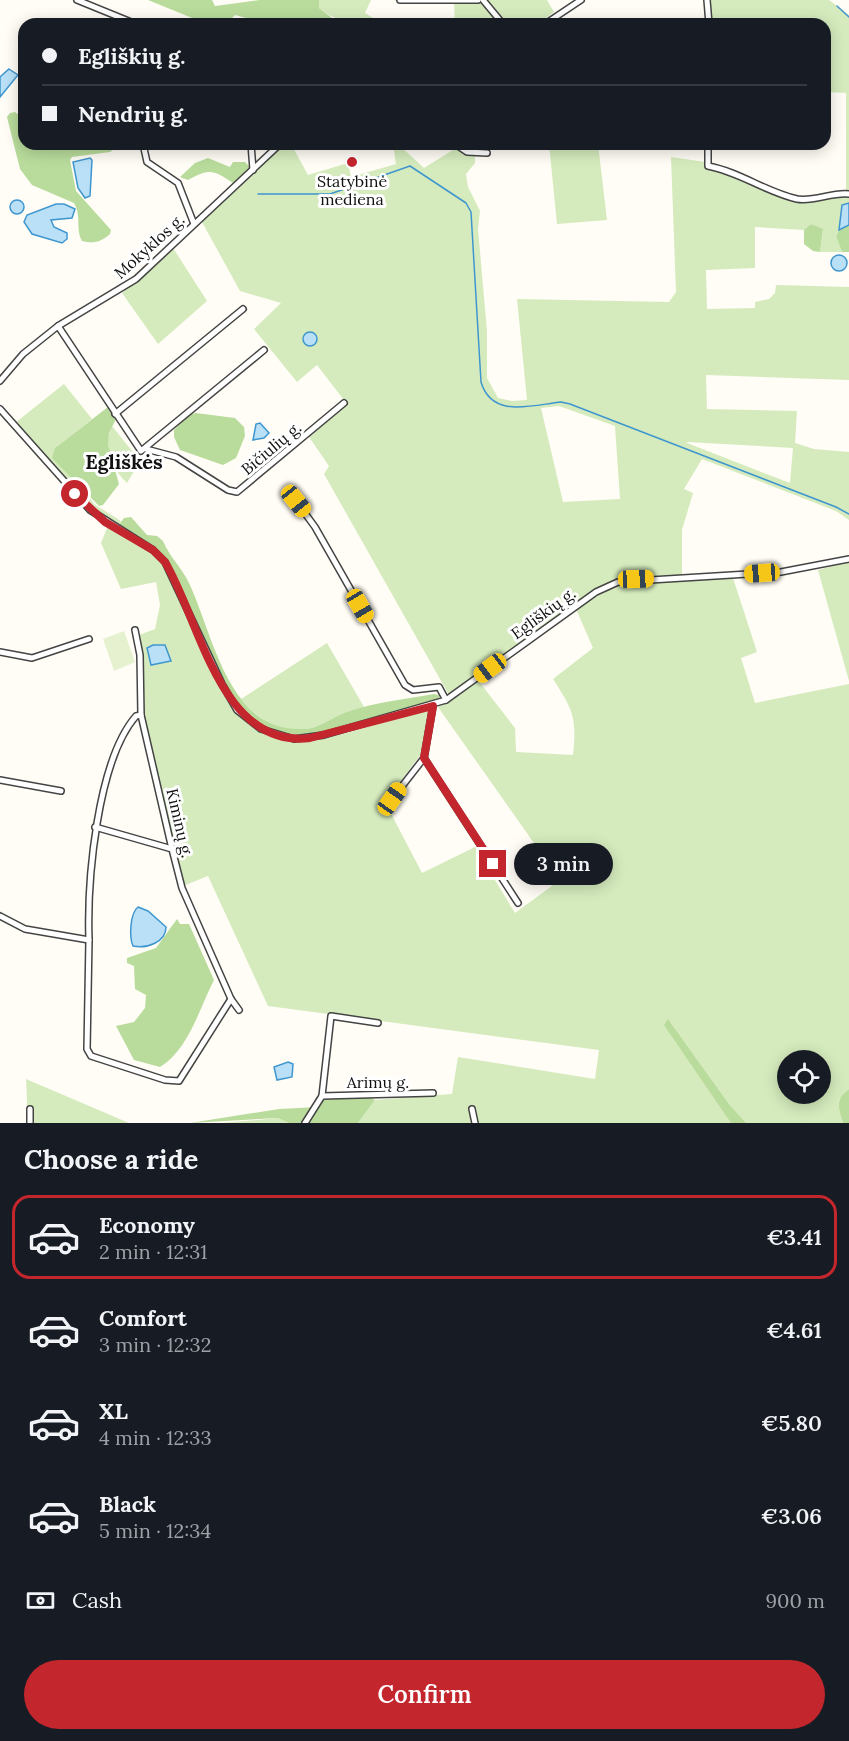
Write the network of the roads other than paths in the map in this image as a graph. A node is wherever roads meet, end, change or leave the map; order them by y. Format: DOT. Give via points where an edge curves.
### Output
graph roads {
  1 [pos="77,0"];
  2 [pos="400,0"];
  3 [pos="480,0"];
  4 [pos="581,0"];
  5 [pos="707,0"];
  6 [pos="121,18"];
  7 [pos="497,18"];
  8 [pos="554,18"];
  9 [pos="708,18"];
  10 [pos="144,150"];
  11 [pos="251,150"];
  12 [pos="274,150"];
  13 [pos="464,150"];
  14 [pos="708,150"];
  15 [pos="487,153"];
  16 [pos="253,170"];
  17 [pos="849,194"];
  18 [pos="194,224"];
  19 [pos="243,309"];
  20 [pos="58,326"];
  21 [pos="264,350"];
  22 [pos="0,381"];
  23 [pos="344,404"];
  24 [pos="0,409"];
  25 [pos="115,414"];
  26 [pos="143,450"];
  27 [pos="296,501"];
  28 [pos="849,559"];
  29 [pos="135,630"];
  30 [pos="89,639"];
  31 [pos="0,652"];
  32 [pos="446,700"];
  33 [pos="433,706"];
  34 [pos="141,715"];
  35 [pos="424,758"];
  36 [pos="0,780"];
  37 [pos="61,790"];
  38 [pos="392,799"];
  39 [pos="95,827"];
  40 [pos="172,849"];
  41 [pos="518,903"];
  42 [pos="0,916"];
  43 [pos="89,940"];
  44 [pos="231,999"];
  45 [pos="239,1010"];
  46 [pos="378,1023"];
  47 [pos="433,1093"];
  48 [pos="322,1096"];
  49 [pos="30,1108"];
  50 [pos="472,1109"];
  51 [pos="30,1123"];
  52 [pos="305,1123"];
  53 [pos="475,1123"];
  1 -- 6 [label="street"];
  2 -- 3 [label="street"];
  3 -- 7 [label="street"];
  4 -- 8 [label="street"];
  5 -- 9 [label="street"];
  10 -- 18 [label="street" via="147,162 178,183"];
  11 -- 16 [label="street"];
  12 -- 16 [label="street, Mokyklos g."];
  13 -- 15 [label="street"];
  14 -- 17 [label="street" via="708,166 726,169 796,199"];
  16 -- 18 [label="street, Mokyklos g."];
  18 -- 20 [label="street, Mokyklos g." via="125,288"];
  19 -- 25 [label="street"];
  20 -- 22 [label="street, Mokyklos g." via="24,354"];
  20 -- 25 [label="street"];
  21 -- 26 [label="street"];
  23 -- 26 [label="street, Bičiulių g." via="237,492 176,457"];
  24 -- 33 [label="street, Egliškių g." via="90,510 153,550 165,562 222,684 237,710 255,725 272,734 301,739"];
  25 -- 26 [label="street"];
  27 -- 32 [label="street" via="315,527 405,684 413,690 439,687"];
  28 -- 32 [label="street, Egliškių g." via="781,572 636,579 612,584"];
  29 -- 34 [label="street, Kiminų g." via="140,655"];
  30 -- 31 [label="street" via="32,658"];
  32 -- 33 [label="street, Egliškių g."];
  33 -- 35 [label="street"];
  34 -- 39 [label="street" via="132,720 120,740"];
  34 -- 40 [label="street, Kiminų g."];
  35 -- 38 [label="street"];
  35 -- 41 [label="street"];
  36 -- 37 [label="street"];
  39 -- 40 [label="street"];
  39 -- 43 [label="street"];
  40 -- 44 [label="street, Kiminų g." via="182,888"];
  42 -- 43 [label="street" via="25,929"];
  43 -- 44 [label="street" via="88,1055 179,1081"];
  44 -- 45 [label="street, Kiminų g."];
  46 -- 48 [label="street, Arimų g." via="331,1016"];
  47 -- 48 [label="street, Arimų g."];
  48 -- 52 [label="street, Arimų g."];
  49 -- 51 [label="street"];
  50 -- 53 [label="street"];
}
